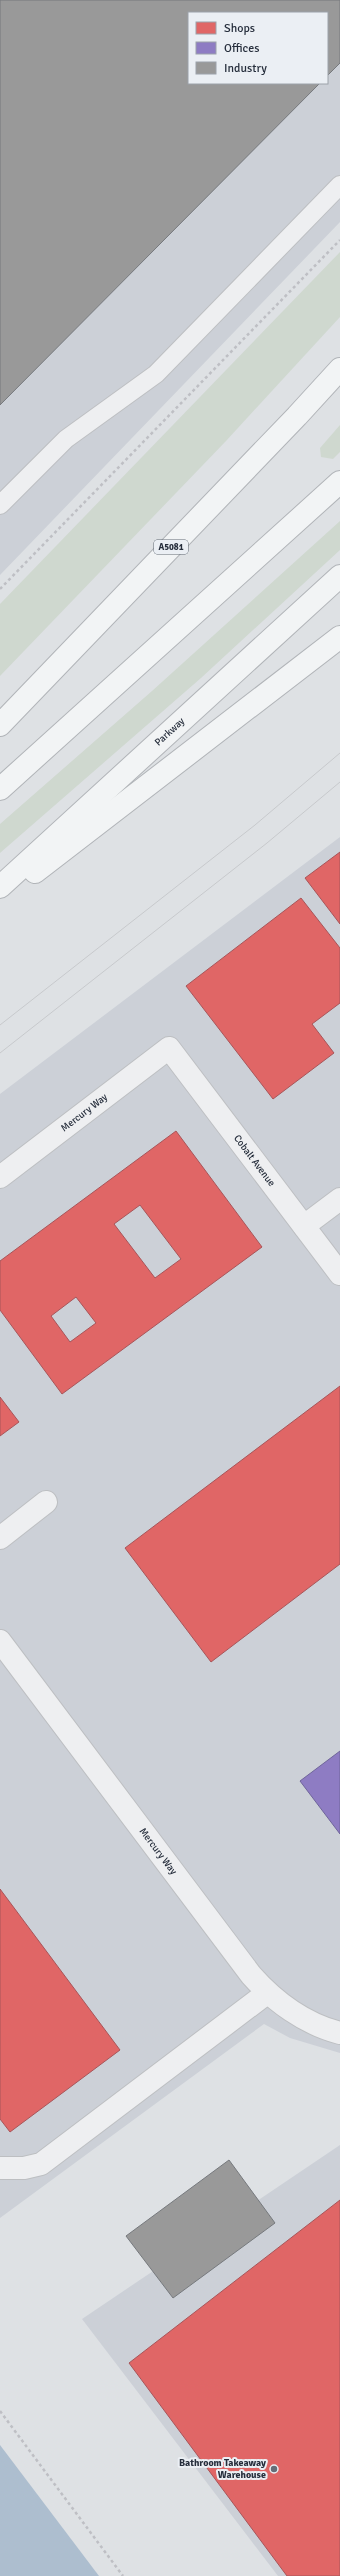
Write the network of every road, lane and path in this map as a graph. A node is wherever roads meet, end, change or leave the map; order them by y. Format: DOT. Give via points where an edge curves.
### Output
graph roads {
  1 [pos="340,185"];
  2 [pos="340,240"];
  3 [pos="340,368"];
  4 [pos="340,482"];
  5 [pos="0,505"];
  6 [pos="340,576"];
  7 [pos="0,589"];
  8 [pos="340,637"];
  9 [pos="0,725"];
  10 [pos="0,789"];
  11 [pos="0,887"];
  12 [pos="0,899"];
  13 [pos="169,1048"];
  14 [pos="0,1177"];
  15 [pos="340,1199"];
  16 [pos="304,1226"];
  17 [pos="340,1274"];
  18 [pos="46,1502"];
  19 [pos="0,1538"];
  20 [pos="0,1641"];
  21 [pos="267,1993"];
  22 [pos="340,2033"];
  23 [pos="0,2168"];
  24 [pos="0,2411"];
  25 [pos="123,2576"];
  1 -- 5 [label="lane" via="156,374 66,439"];
  2 -- 7 [label="path"];
  3 -- 9 [label="highway, A5081"];
  4 -- 10 [label="highway"];
  6 -- 11 [label="highway, Parkway"];
  8 -- 12 [label="highway"];
  13 -- 14 [label="street, Mercury Way"];
  13 -- 16 [label="street, Cobalt Avenue"];
  15 -- 16 [label="street"];
  16 -- 17 [label="street, Cobalt Avenue"];
  18 -- 19 [label="street"];
  20 -- 21 [label="street, Mercury Way"];
  21 -- 22 [label="street, Mercury Way" via="298,2014"];
  21 -- 23 [label="street" via="41,2164 24,2168"];
  24 -- 25 [label="path"];
}
